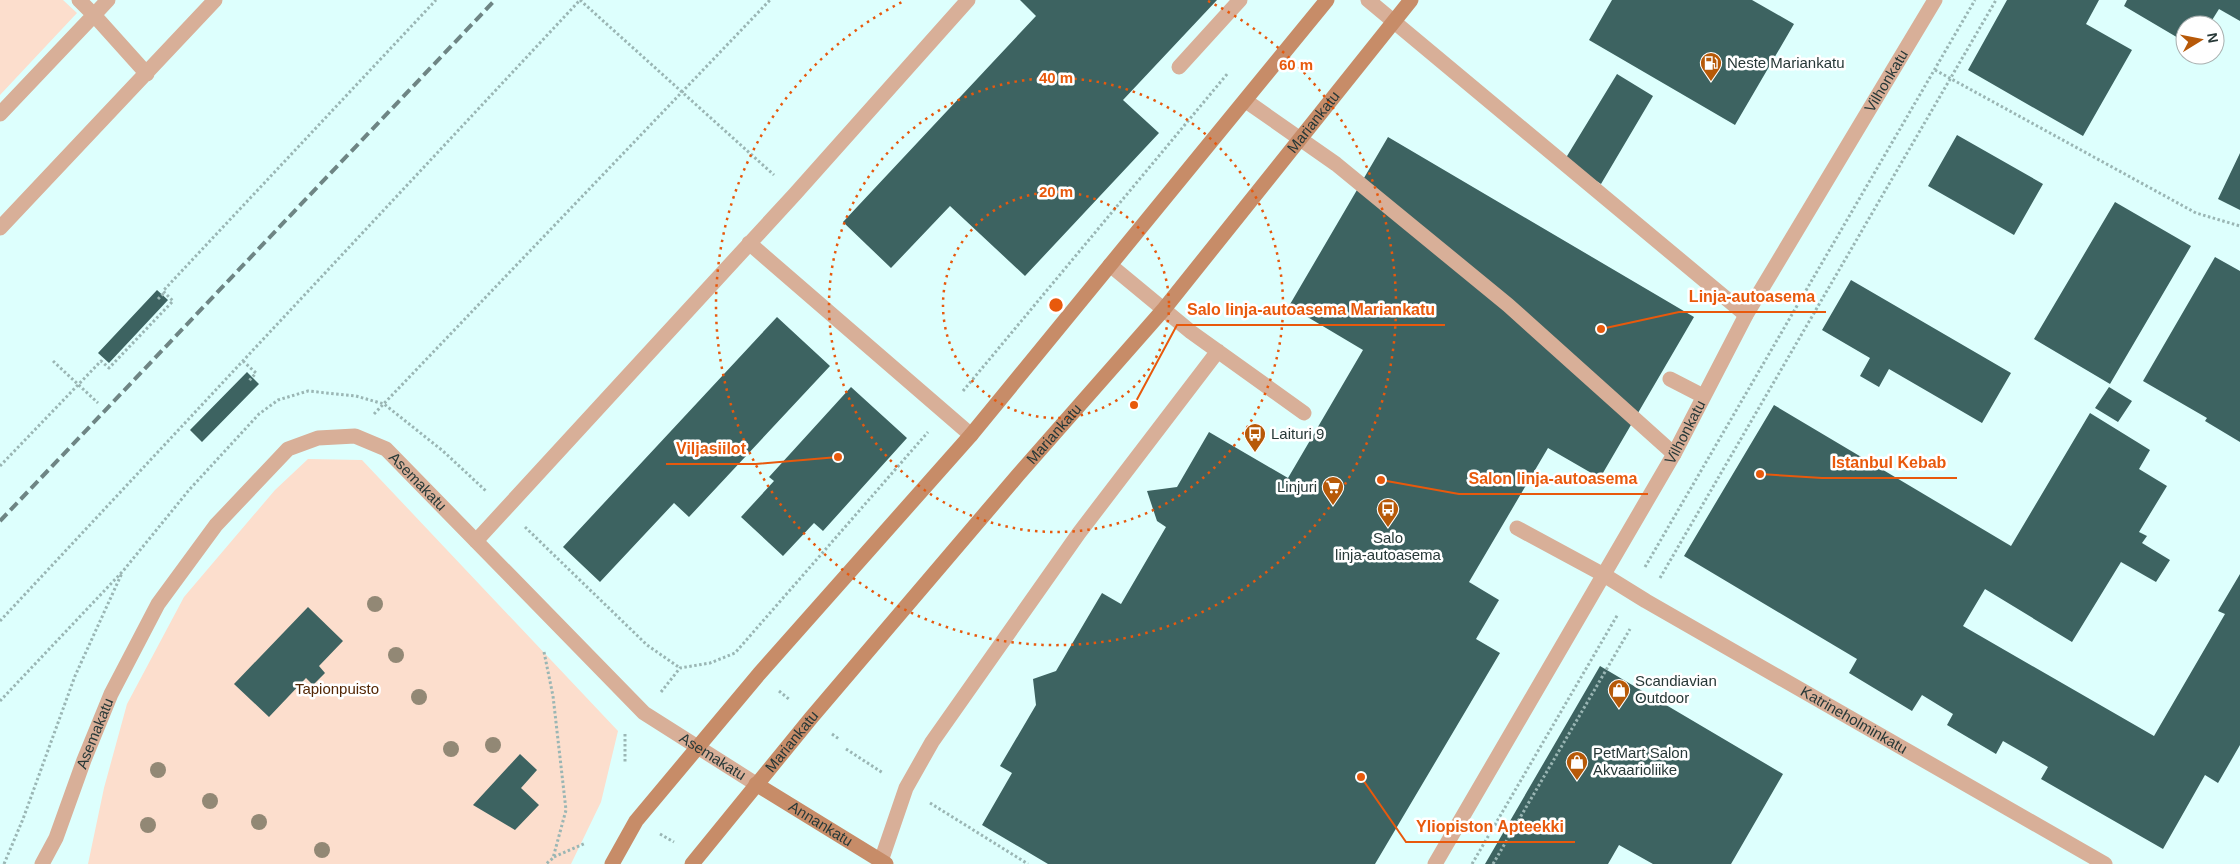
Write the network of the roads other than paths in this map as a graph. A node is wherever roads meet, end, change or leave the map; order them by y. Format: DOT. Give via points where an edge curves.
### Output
graph roads {
  1 [pos="79,0"];
  2 [pos="108,0"];
  3 [pos="215,0"];
  4 [pos="968,0"];
  5 [pos="1240,0"];
  6 [pos="1327,0"];
  7 [pos="1368,0"];
  8 [pos="1411,0"];
  9 [pos="1936,0"];
  10 [pos="94,15"];
  11 [pos="1393,22"];
  12 [pos="1179,67"];
  13 [pos="147,74"];
  14 [pos="1246,101"];
  15 [pos="0,114"];
  16 [pos="1299,139"];
  17 [pos="0,228"];
  18 [pos="749,243"];
  19 [pos="1110,265"];
  20 [pos="1164,309"];
  21 [pos="1746,314"];
  22 [pos="1218,351"];
  23 [pos="1670,379"];
  24 [pos="1703,396"];
  25 [pos="1304,413"];
  26 [pos="971,435"];
  27 [pos="1674,454"];
  28 [pos="1518,528"];
  29 [pos="476,541"];
  30 [pos="1604,575"];
  31 [pos="698,747"];
  32 [pos="756,784"];
  33 [pos="883,862"];
  34 [pos="42,864"];
  35 [pos="612,864"];
  36 [pos="692,864"];
  37 [pos="1435,864"];
  38 [pos="2105,864"];
  1 -- 10 [label="street"];
  2 -- 10 [label="street"];
  3 -- 13 [label="street"];
  4 -- 18 [label="street"];
  5 -- 12 [label="street"];
  6 -- 14 [label="main road"];
  7 -- 11 [label="street"];
  8 -- 11 [label="main road, Mariankatu"];
  9 -- 21 [label="street, Vilhonkatu"];
  10 -- 13 [label="street"];
  10 -- 15 [label="street"];
  11 -- 16 [label="main road, Mariankatu"];
  11 -- 21 [label="street"];
  13 -- 17 [label="street"];
  14 -- 16 [label="street"];
  14 -- 19 [label="main road"];
  16 -- 20 [label="main road, Mariankatu"];
  16 -- 27 [label="street" via="1336,164 1508,306"];
  18 -- 26 [label="street"];
  18 -- 29 [label="street"];
  19 -- 20 [label="street"];
  19 -- 26 [label="main road"];
  20 -- 22 [label="street"];
  20 -- 32 [label="main road, Mariankatu" via="1018,475"];
  21 -- 24 [label="street, Vilhonkatu"];
  22 -- 25 [label="street"];
  22 -- 33 [label="street" via="1079,533 932,742 906,788"];
  23 -- 24 [label="street"];
  24 -- 27 [label="street, Vilhonkatu"];
  26 -- 31 [label="main road"];
  27 -- 30 [label="street, Vilhonkatu"];
  28 -- 30 [label="street, Katrineholminkatu"];
  29 -- 31 [label="street, Asemakatu" via="644,713"];
  29 -- 34 [label="street, Asemakatu" via="386,449 355,436 318,438 288,449 216,525 158,604 110,694 56,838"];
  30 -- 37 [label="street, Vilhonkatu"];
  30 -- 38 [label="street, Katrineholminkatu"];
  31 -- 32 [label="street, Asemakatu"];
  31 -- 35 [label="main road" via="636,821"];
  32 -- 33 [label="main road, Annankatu"];
  32 -- 36 [label="main road, Mariankatu"];
}
